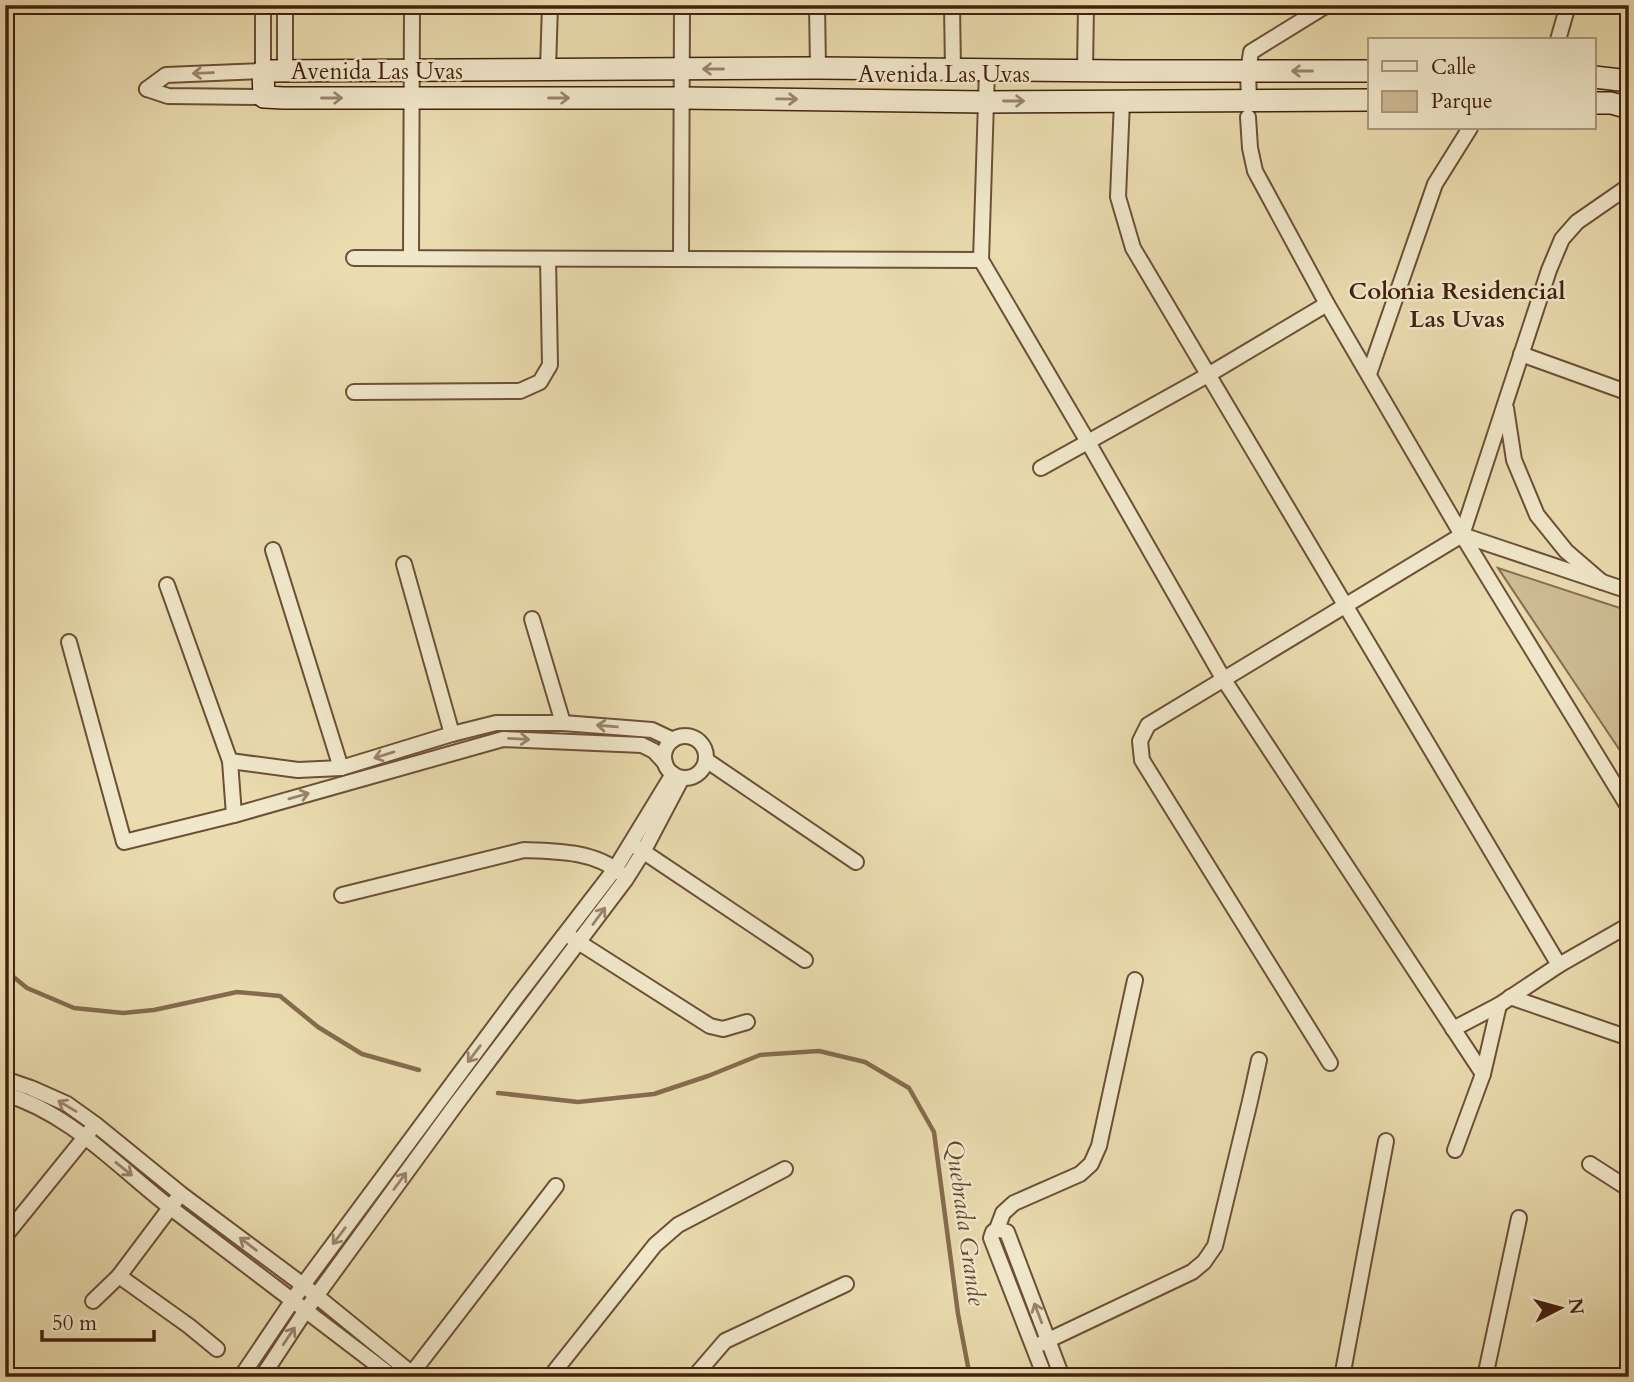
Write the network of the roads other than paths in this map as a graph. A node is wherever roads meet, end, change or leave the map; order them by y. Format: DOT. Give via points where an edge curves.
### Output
graph roads {
  1 [pos="263,5"];
  2 [pos="285,5"];
  3 [pos="412,5"];
  4 [pos="550,5"];
  5 [pos="682,5"];
  6 [pos="817,5"];
  7 [pos="952,5"];
  8 [pos="1086,5"];
  9 [pos="1327,5"];
  10 [pos="1569,5"];
  11 [pos="1559,38"];
  12 [pos="548,68"];
  13 [pos="818,68"];
  14 [pos="682,69"];
  15 [pos="411,70"];
  16 [pos="953,70"];
  17 [pos="987,70"];
  18 [pos="263,71"];
  19 [pos="285,71"];
  20 [pos="1085,71"];
  21 [pos="1368,71"];
  22 [pos="1248,72"];
  23 [pos="1596,77"];
  24 [pos="1629,81"];
  25 [pos="264,97"];
  26 [pos="411,97"];
  27 [pos="682,98"];
  28 [pos="1368,100"];
  29 [pos="1122,101"];
  30 [pos="986,102"];
  31 [pos="1596,103"];
  32 [pos="1629,108"];
  33 [pos="1249,109"];
  34 [pos="1469,130"];
  35 [pos="1629,186"];
  36 [pos="354,258"];
  37 [pos="411,258"];
  38 [pos="548,258"];
  39 [pos="681,259"];
  40 [pos="981,260"];
  41 [pos="1327,304"];
  42 [pos="1521,354"];
  43 [pos="1368,374"];
  44 [pos="1209,375"];
  45 [pos="354,392"];
  46 [pos="1629,393"];
  47 [pos="1506,403"];
  48 [pos="1088,442"];
  49 [pos="1041,468"];
  50 [pos="1462,535"];
  51 [pos="273,550"];
  52 [pos="404,564"];
  53 [pos="1602,582"];
  54 [pos="167,585"];
  55 [pos="1629,591"];
  56 [pos="1346,606"];
  57 [pos="532,619"];
  58 [pos="69,642"];
  59 [pos="1224,680"];
  60 [pos="563,723"];
  61 [pos="452,734"];
  62 [pos="673,740"];
  63 [pos="706,760"];
  64 [pos="230,761"];
  65 [pos="341,768"];
  66 [pos="673,772"];
  67 [pos="1629,808"];
  68 [pos="234,815"];
  69 [pos="631,843"];
  70 [pos="643,852"];
  71 [pos="856,862"];
  72 [pos="621,874"];
  73 [pos="342,895"];
  74 [pos="1629,925"];
  75 [pos="566,933"];
  76 [pos="579,943"];
  77 [pos="805,960"];
  78 [pos="1559,965"];
  79 [pos="534,973"];
  80 [pos="1135,980"];
  81 [pos="548,984"];
  82 [pos="1505,1001"];
  83 [pos="747,1022"];
  84 [pos="1453,1029"];
  85 [pos="1629,1038"];
  86 [pos="1259,1060"];
  87 [pos="1329,1063"];
  88 [pos="1483,1074"];
  89 [pos="5,1079"];
  90 [pos="5,1094"];
  91 [pos="95,1124"];
  92 [pos="85,1137"];
  93 [pos="1386,1141"];
  94 [pos="1455,1150"];
  95 [pos="1590,1164"];
  96 [pos="785,1169"];
  97 [pos="556,1186"];
  98 [pos="1629,1189"];
  99 [pos="181,1194"];
  100 [pos="170,1207"];
  101 [pos="1520,1218"];
  102 [pos="997,1229"];
  103 [pos="5,1236"];
  104 [pos="120,1276"];
  105 [pos="846,1284"];
  106 [pos="303,1285"];
  107 [pos="317,1296"];
  108 [pos="292,1300"];
  109 [pos="93,1301"];
  110 [pos="306,1311"];
  111 [pos="356,1338"];
  112 [pos="1049,1341"];
  113 [pos="1034,1348"];
  114 [pos="217,1349"];
  115 [pos="412,1375"];
  116 [pos="241,1377"];
  117 [pos="262,1377"];
  118 [pos="393,1377"];
  119 [pos="550,1377"];
  120 [pos="694,1377"];
  121 [pos="1045,1377"];
  122 [pos="1062,1377"];
  123 [pos="1342,1377"];
  124 [pos="1485,1377"];
  1 -- 18 [label="street"];
  2 -- 19 [label="street"];
  3 -- 15 [label="street"];
  4 -- 12 [label="street"];
  5 -- 14 [label="street"];
  6 -- 13 [label="street"];
  7 -- 16 [label="street"];
  8 -- 20 [label="street"];
  9 -- 22 [label="street" via="1251,52"];
  10 -- 11 [label="street"];
  12 -- 14 [label="street, Avenida Las Uvas"];
  12 -- 15 [label="street, Avenida Las Uvas"];
  13 -- 14 [label="street, Avenida Las Uvas, one-way"];
  13 -- 16 [label="street, Avenida Las Uvas"];
  14 -- 27 [label="street"];
  15 -- 19 [label="street, Avenida Las Uvas"];
  15 -- 26 [label="street"];
  16 -- 17 [label="street, Avenida Las Uvas"];
  17 -- 20 [label="street, Avenida Las Uvas"];
  17 -- 30 [label="street"];
  18 -- 19 [label="street, Avenida Las Uvas"];
  18 -- 25 [label="street, Avenida Las Uvas"];
  18 -- 25 [label="street, one-way" via="166,75 147,89 168,96"];
  20 -- 22 [label="street, Avenida Las Uvas"];
  21 -- 22 [label="street, Avenida Las Uvas, one-way"];
  22 -- 33 [label="street"];
  23 -- 24 [label="street"];
  25 -- 26 [label="street, Avenida Las Uvas, one-way"];
  26 -- 27 [label="street, Avenida Las Uvas, one-way"];
  26 -- 37 [label="street"];
  27 -- 30 [label="street, Avenida Las Uvas, one-way"];
  27 -- 39 [label="street"];
  28 -- 33 [label="street, Avenida Las Uvas"];
  30 -- 29 [label="street, Avenida Las Uvas, one-way"];
  29 -- 33 [label="street, Avenida Las Uvas"];
  29 -- 44 [label="street" via="1118,197 1133,248"];
  30 -- 40 [label="street"];
  31 -- 32 [label="street"];
  33 -- 41 [label="street" via="1255,171"];
  34 -- 43 [label="street" via="1435,184"];
  35 -- 42 [label="street" via="1577,222 1562,239"];
  36 -- 37 [label="street"];
  37 -- 38 [label="street"];
  38 -- 39 [label="street"];
  38 -- 45 [label="street" via="550,365 540,382 520,391"];
  39 -- 40 [label="street"];
  40 -- 48 [label="street"];
  41 -- 43 [label="street"];
  41 -- 44 [label="street"];
  42 -- 46 [label="street"];
  42 -- 47 [label="street"];
  43 -- 50 [label="street"];
  44 -- 48 [label="street"];
  44 -- 56 [label="street"];
  47 -- 50 [label="street"];
  47 -- 53 [label="street" via="1514,460 1537,515 1566,551"];
  48 -- 49 [label="street"];
  48 -- 59 [label="street"];
  50 -- 53 [label="street"];
  50 -- 56 [label="street"];
  50 -- 67 [label="street"];
  51 -- 65 [label="street"];
  52 -- 61 [label="street"];
  53 -- 55 [label="street"];
  54 -- 64 [label="street"];
  56 -- 59 [label="street"];
  56 -- 78 [label="street"];
  57 -- 60 [label="street"];
  58 -- 68 [label="street" via="124,842"];
  59 -- 84 [label="street"];
  59 -- 87 [label="street" via="1148,725 1140,741 1142,760"];
  60 -- 61 [label="street" via="496,723"];
  62 -- 60 [label="street, one-way" via="652,730"];
  61 -- 65 [label="street, one-way"];
  62 -- 63 [label="street" via="686,736 699,741"];
  62 -- 66 [label="street" via="666,750"];
  63 -- 66 [label="street" via="695,776"];
  63 -- 71 [label="street"];
  64 -- 65 [label="street" via="298,769"];
  64 -- 68 [label="street"];
  68 -- 66 [label="street, one-way" via="503,739 642,745"];
  66 -- 69 [label="street"];
  66 -- 70 [label="street"];
  69 -- 70 [label="street"];
  69 -- 72 [label="street"];
  70 -- 72 [label="street"];
  70 -- 77 [label="street"];
  72 -- 73 [label="street" via="590,856 524,850"];
  72 -- 75 [label="street"];
  76 -- 72 [label="street, one-way"];
  74 -- 78 [label="street"];
  75 -- 76 [label="street"];
  75 -- 79 [label="street"];
  76 -- 81 [label="street"];
  76 -- 83 [label="street" via="710,1026 723,1029"];
  78 -- 82 [label="street"];
  79 -- 81 [label="street"];
  79 -- 106 [label="street, one-way"];
  80 -- 102 [label="street" via="1099,1146 1091,1164 1080,1174 1014,1203 1003,1213"];
  107 -- 81 [label="street, one-way"];
  82 -- 84 [label="street"];
  82 -- 85 [label="street"];
  82 -- 88 [label="street"];
  84 -- 88 [label="street"];
  86 -- 112 [label="street" via="1215,1246 1204,1262"];
  88 -- 94 [label="street"];
  91 -- 89 [label="street, one-way" via="66,1104"];
  90 -- 92 [label="street" via="22,1098"];
  91 -- 92 [label="street"];
  91 -- 99 [label="street"];
  92 -- 100 [label="street, one-way"];
  92 -- 103 [label="street"];
  93 -- 123 [label="street"];
  95 -- 98 [label="street"];
  96 -- 119 [label="street" via="678,1225 655,1245"];
  97 -- 115 [label="street"];
  99 -- 100 [label="street"];
  106 -- 99 [label="street, one-way"];
  100 -- 104 [label="street"];
  100 -- 108 [label="street"];
  101 -- 124 [label="street"];
  112 -- 102 [label="street, one-way" via="1007,1232"];
  102 -- 113 [label="street" via="991,1238"];
  104 -- 109 [label="street"];
  104 -- 114 [label="street"];
  105 -- 120 [label="street" via="725,1341"];
  106 -- 107 [label="street"];
  106 -- 108 [label="street"];
  107 -- 110 [label="street"];
  107 -- 111 [label="street"];
  108 -- 110 [label="street"];
  108 -- 116 [label="street"];
  110 -- 111 [label="street"];
  117 -- 110 [label="street, one-way"];
  111 -- 115 [label="street"];
  111 -- 118 [label="street"];
  112 -- 113 [label="street"];
  112 -- 122 [label="street"];
  113 -- 121 [label="street"];
}
